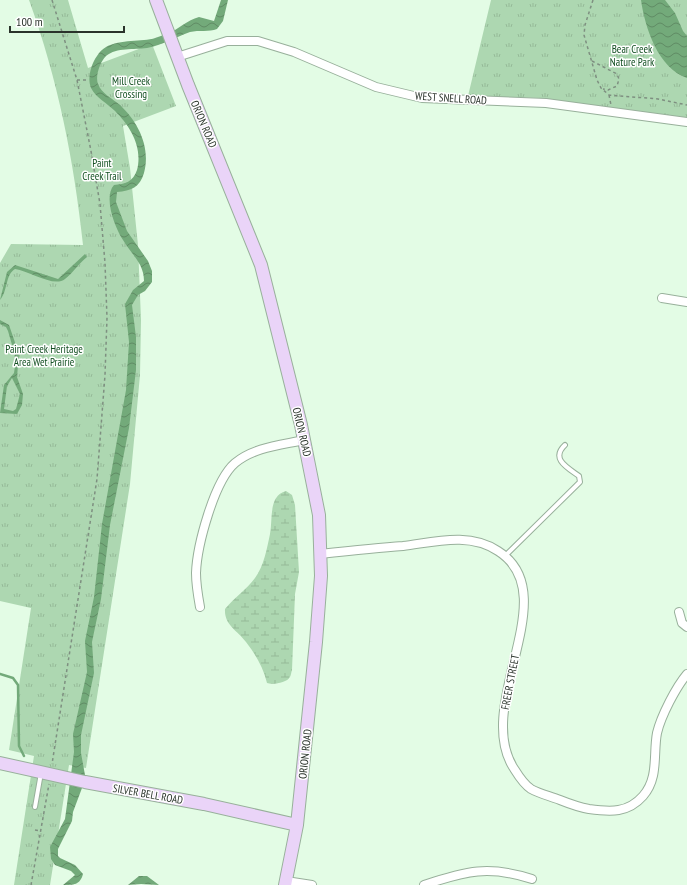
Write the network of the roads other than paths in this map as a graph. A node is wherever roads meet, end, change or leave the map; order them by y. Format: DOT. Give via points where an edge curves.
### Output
graph roads {
  1 [pos="156,0"];
  2 [pos="178,57"];
  3 [pos="687,122"];
  4 [pos="662,298"];
  5 [pos="687,302"];
  6 [pos="304,440"];
  7 [pos="565,445"];
  8 [pos="320,554"];
  9 [pos="505,556"];
  10 [pos="200,607"];
  11 [pos="679,612"];
  12 [pos="687,627"];
  13 [pos="687,674"];
  14 [pos="0,764"];
  15 [pos="46,774"];
  16 [pos="35,807"];
  17 [pos="297,825"];
  18 [pos="532,879"];
  19 [pos="285,883"];
  20 [pos="312,885"];
  21 [pos="424,885"];
  1 -- 2 [label="street, ORION ROAD"];
  2 -- 3 [label="street, WEST SNELL ROAD" via="227,41 258,41 294,52 346,76 396,93 422,98 546,103"];
  2 -- 6 [label="street, ORION ROAD" via="261,265"];
  4 -- 5 [label="street"];
  6 -- 8 [label="street, ORION ROAD" via="319,515"];
  6 -- 10 [label="street" via="248,455 236,462 226,473 212,503 201,545 196,572"];
  7 -- 9 [label="lane" via="559,459 579,476 580,482"];
  8 -- 9 [label="street, FREER STREET" via="448,539 476,542"];
  8 -- 17 [label="street, ORION ROAD" via="316,642"];
  9 -- 13 [label="street, FREER STREET" via="520,576 525,613 506,687 502,731 511,764 529,788 576,807 615,812 634,804 651,785 655,769 657,732 671,699"];
  11 -- 12 [label="street" via="682,623"];
  14 -- 15 [label="street, SILVER BELL ROAD"];
  15 -- 16 [label="lane"];
  15 -- 17 [label="street, SILVER BELL ROAD" via="204,804"];
  17 -- 19 [label="street, ORION ROAD"];
  18 -- 21 [label="street" via="512,872 485,870"];
  19 -- 20 [label="street"];
}
